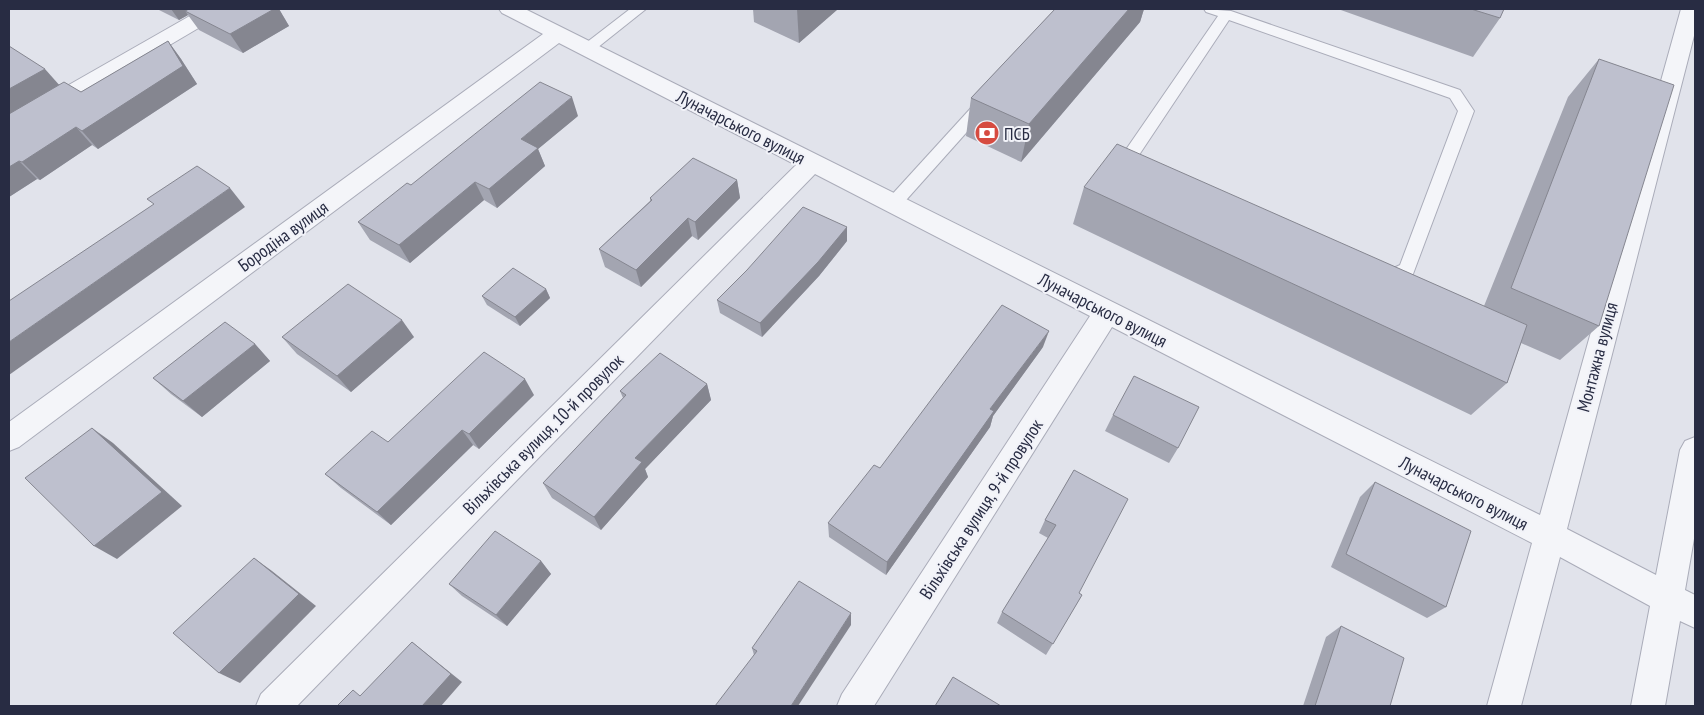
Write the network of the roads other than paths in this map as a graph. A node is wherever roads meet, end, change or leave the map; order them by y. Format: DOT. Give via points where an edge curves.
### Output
graph roads {
  1 [pos="217,9"];
  2 [pos="509,9"];
  3 [pos="639,9"];
  4 [pos="1211,9"];
  5 [pos="1691,9"];
  6 [pos="1226,14"];
  7 [pos="558,34"];
  8 [pos="587,49"];
  9 [pos="997,88"];
  10 [pos="9,129"];
  11 [pos="812,162"];
  12 [pos="1136,181"];
  13 [pos="893,204"];
  14 [pos="1363,275"];
  15 [pos="1107,312"];
  16 [pos="9,438"];
  17 [pos="1695,450"];
  18 [pos="1550,536"];
  19 [pos="1682,605"];
  20 [pos="274,706"];
  21 [pos="854,706"];
  22 [pos="1504,706"];
  23 [pos="1648,706"];
  1 -- 10 [label="street"];
  2 -- 7 [label="street, Луначарського вулиця"];
  3 -- 8 [label="lane"];
  4 -- 6 [label="lane"];
  5 -- 18 [label="street, Монтажна вулиця"];
  6 -- 12 [label="lane" via="1122,168"];
  6 -- 14 [label="lane" via="1455,94 1466,111 1407,269 1381,283"];
  7 -- 8 [label="street, Луначарського вулиця"];
  7 -- 16 [label="street, Бородіна вулиця"];
  8 -- 11 [label="street, Луначарського вулиця"];
  9 -- 13 [label="lane"];
  11 -- 13 [label="street, Луначарського вулиця"];
  11 -- 20 [label="street, Вільхівська вулиця, 10-й провулок"];
  13 -- 15 [label="street, Луначарського вулиця"];
  15 -- 18 [label="street, Луначарського вулиця"];
  15 -- 21 [label="street, Вільхівська вулиця, 9-й провулок"];
  17 -- 19 [label="street"];
  18 -- 19 [label="street, Луначарського вулиця"];
  18 -- 22 [label="street, Монтажна вулиця"];
  19 -- 23 [label="street"];
}
